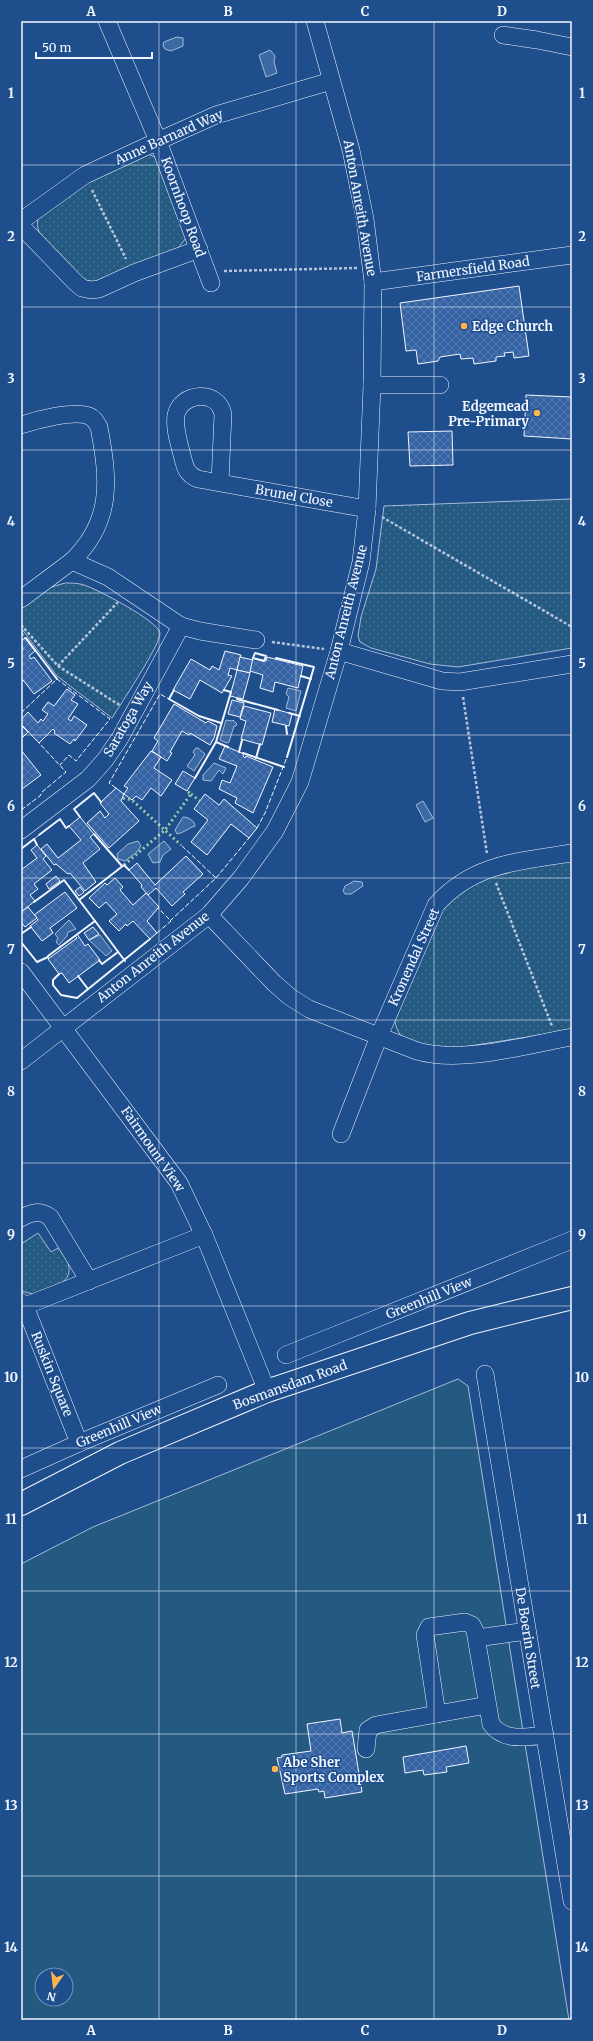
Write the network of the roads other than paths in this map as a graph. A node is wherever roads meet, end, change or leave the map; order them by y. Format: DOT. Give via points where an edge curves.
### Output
graph roads {
  1 [pos="107,21"];
  2 [pos="315,21"];
  3 [pos="503,35"];
  4 [pos="572,48"];
  5 [pos="331,81"];
  6 [pos="158,141"];
  7 [pos="21,221"];
  8 [pos="21,226"];
  9 [pos="199,249"];
  10 [pos="572,255"];
  11 [pos="372,275"];
  12 [pos="209,277"];
  13 [pos="372,384"];
  14 [pos="440,385"];
  15 [pos="21,425"];
  16 [pos="220,482"];
  17 [pos="367,509"];
  18 [pos="72,561"];
  19 [pos="21,599"];
  20 [pos="182,626"];
  21 [pos="256,640"];
  22 [pos="339,651"];
  23 [pos="572,664"];
  24 [pos="21,830"];
  25 [pos="572,853"];
  26 [pos="209,915"];
  27 [pos="21,972"];
  28 [pos="64,1028"];
  29 [pos="379,1036"];
  30 [pos="565,1039"];
  31 [pos="21,1061"];
  32 [pos="341,1134"];
  33 [pos="21,1218"];
  34 [pos="204,1234"];
  35 [pos="572,1240"];
  36 [pos="89,1281"];
  37 [pos="572,1298"];
  38 [pos="23,1304"];
  39 [pos="286,1356"];
  40 [pos="485,1374"];
  41 [pos="218,1385"];
  42 [pos="267,1391"];
  43 [pos="79,1443"];
  44 [pos="21,1469"];
  45 [pos="21,1504"];
  46 [pos="527,1631"];
  47 [pos="476,1638"];
  48 [pos="487,1705"];
  49 [pos="437,1714"];
  50 [pos="545,1735"];
  51 [pos="366,1749"];
  52 [pos="568,1854"];
  53 [pos="572,1901"];
  1 -- 6 [label="street, Koornhoop Road"];
  2 -- 5 [label="street, Anton Anreith Avenue"];
  3 -- 4 [label="street"];
  5 -- 6 [label="street, Anne Barnard Way" via="216,115"];
  5 -- 11 [label="street, Anton Anreith Avenue" via="351,150 365,219"];
  6 -- 7 [label="street, Anne Barnard Way" via="85,175"];
  6 -- 9 [label="street, Koornhoop Road"];
  8 -- 9 [label="street" via="75,282 82,288 91,290"];
  9 -- 12 [label="street, Koornhoop Road"];
  10 -- 11 [label="street, Farmersfield Road"];
  11 -- 13 [label="street, Anton Anreith Avenue"];
  13 -- 14 [label="street"];
  13 -- 17 [label="street, Anton Anreith Avenue"];
  15 -- 18 [label="street" via="75,414 90,416 99,427 107,489 106,501 95,533"];
  16 -- 16 [label="street, Brunel Close" via="198,479 186,471 176,418 183,403 192,398 213,398 222,407"];
  16 -- 17 [label="street, Brunel Close"];
  17 -- 22 [label="street, Anton Anreith Avenue" via="361,562"];
  18 -- 19 [label="street"];
  18 -- 20 [label="street" via="108,577"];
  20 -- 21 [label="street"];
  20 -- 24 [label="street, Saratoga Way" via="120,738 88,779"];
  22 -- 23 [label="street" via="442,681 460,682"];
  22 -- 26 [label="street, Anton Anreith Avenue" via="300,782 275,831 241,878"];
  25 -- 29 [label="street, Kronendal Street" via="490,868 462,880 448,891 436,905"];
  26 -- 28 [label="street, Anton Anreith Avenue"];
  26 -- 29 [label="street" via="290,997 309,1008"];
  27 -- 28 [label="street, Fairmount View"];
  28 -- 31 [label="street, Anton Anreith Avenue"];
  28 -- 34 [label="street, Fairmount View" via="179,1183"];
  29 -- 30 [label="street" via="417,1051 447,1056 462,1056"];
  29 -- 32 [label="street, Kronendal Street"];
  33 -- 36 [label="street" via="40,1212 50,1217"];
  34 -- 36 [label="street, Ruskin Square"];
  34 -- 42 [label="street, Fairmount View"];
  35 -- 39 [label="street, Greenhill View"];
  36 -- 38 [label="street, Ruskin Square"];
  37 -- 42 [label="main road, Bosmansdam Road" via="470,1323"];
  38 -- 43 [label="street, Ruskin Square"];
  40 -- 46 [label="street, De Boerin Street"];
  41 -- 43 [label="street, Greenhill View"];
  42 -- 45 [label="main road, Bosmansdam Road" via="120,1453"];
  43 -- 44 [label="street, Greenhill View"];
  46 -- 47 [label="street"];
  46 -- 50 [label="street, De Boerin Street"];
  47 -- 48 [label="street"];
  47 -- 49 [label="street" via="474,1627 465,1622 427,1628 425,1635"];
  48 -- 49 [label="street"];
  48 -- 50 [label="street" via="491,1724 501,1734 522,1737"];
  49 -- 51 [label="street" via="372,1726 368,1730"];
  50 -- 52 [label="street, De Boerin Street"];
  52 -- 53 [label="street, De Boerin Street"];
}
